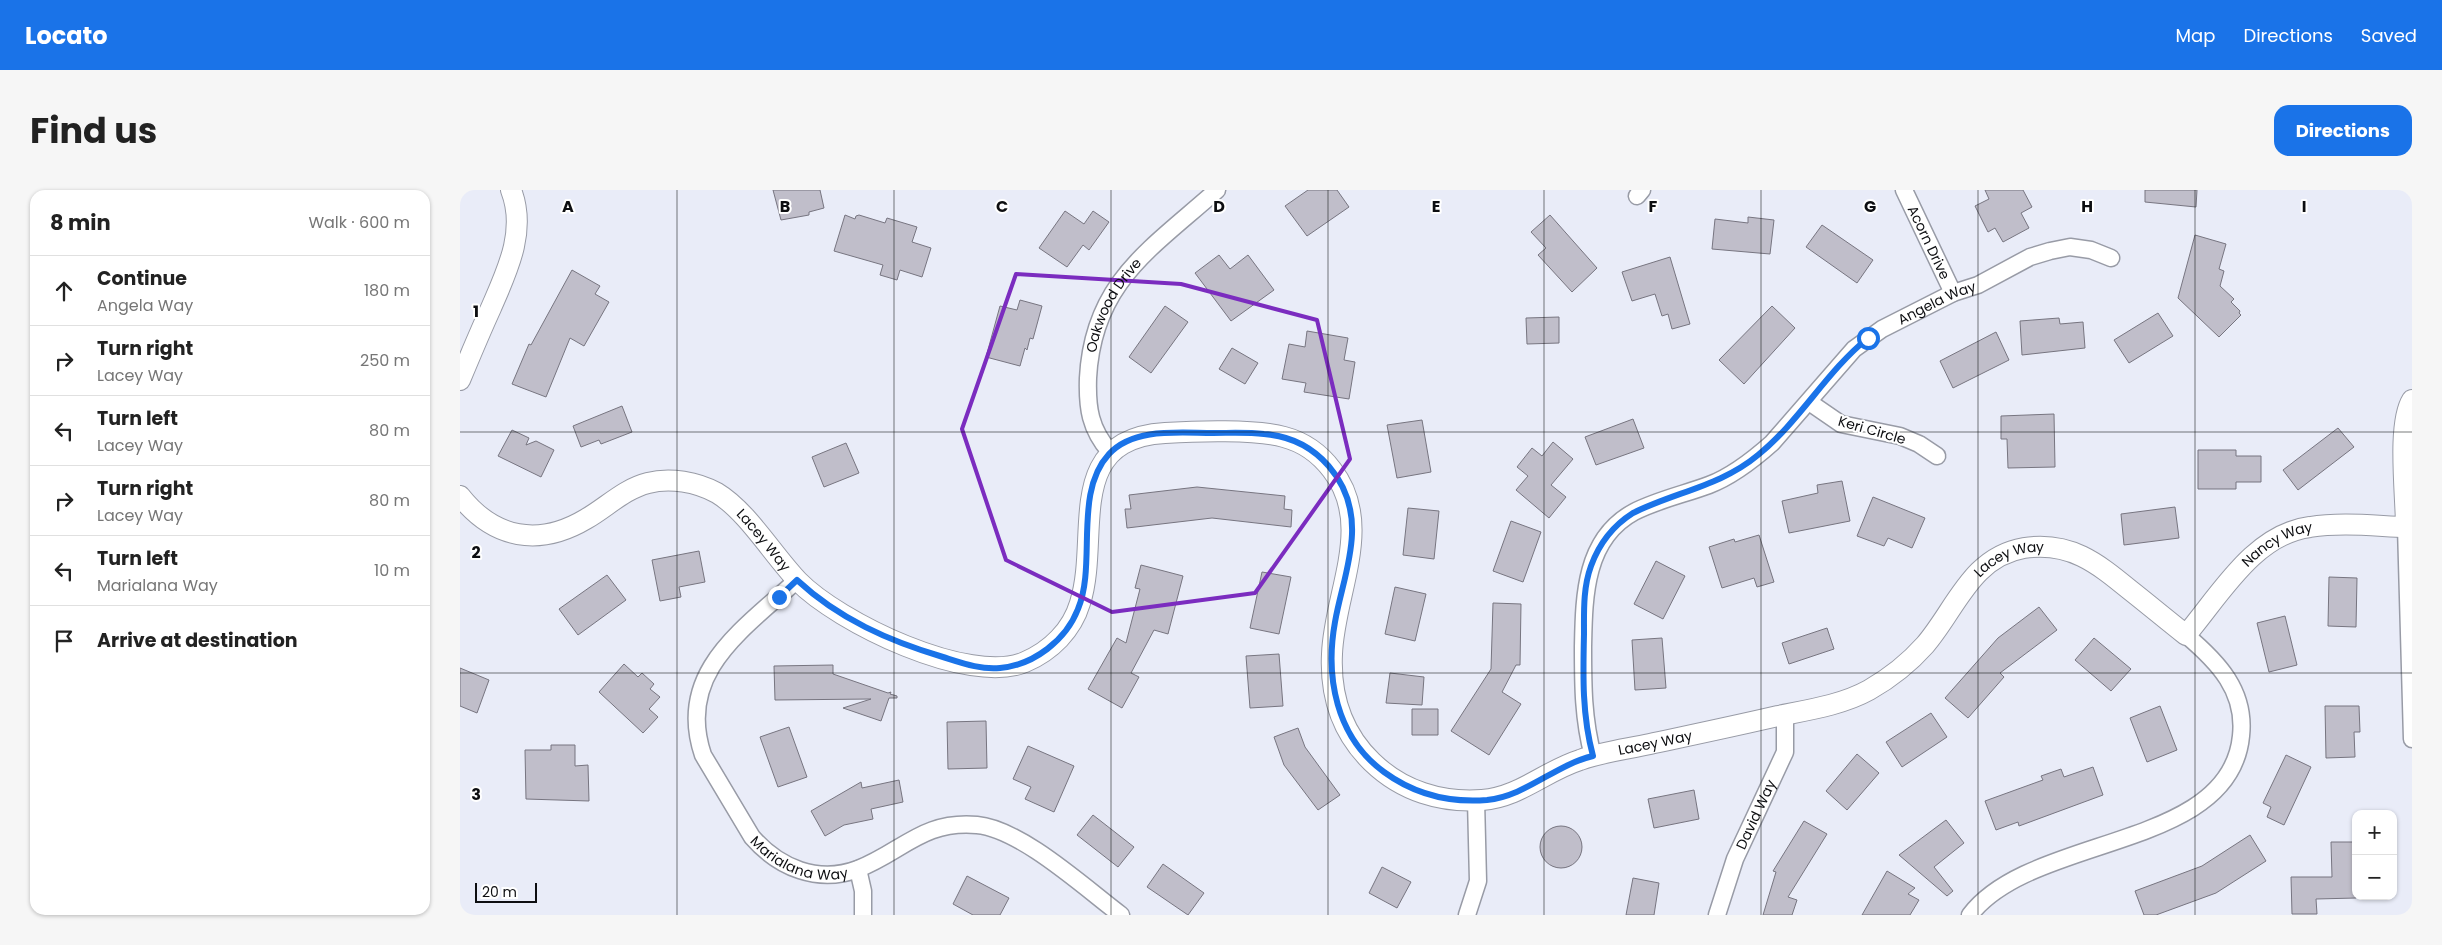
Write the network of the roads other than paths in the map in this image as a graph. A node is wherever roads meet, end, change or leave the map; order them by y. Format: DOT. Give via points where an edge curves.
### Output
graph roads {
  1 [pos="511,190"];
  2 [pos="1217,190"];
  3 [pos="1904,190"];
  4 [pos="2111,258"];
  5 [pos="1953,293"];
  6 [pos="460,380"];
  7 [pos="2412,400"];
  8 [pos="1809,402"];
  9 [pos="1110,452"];
  10 [pos="1937,456"];
  11 [pos="460,496"];
  12 [pos="2406,527"];
  13 [pos="797,580"];
  14 [pos="2186,635"];
  15 [pos="1785,715"];
  16 [pos="2412,739"];
  17 [pos="1593,756"];
  18 [pos="1476,800"];
  19 [pos="858,869"];
  20 [pos="863,915"];
  21 [pos="1121,915"];
  22 [pos="1467,915"];
  23 [pos="1717,915"];
  24 [pos="1970,915"];
  1 -- 6 [label="street" via="517,221 513,252"];
  2 -- 9 [label="street, Oakwood Drive" via="1132,266 1112,293 1098,322 1090,355 1088,412 1100,441"];
  3 -- 5 [label="street, Acorn Drive"];
  4 -- 5 [label="street, Angela Way" via="2084,249 2050,251 1978,285"];
  5 -- 8 [label="street, Angela Way" via="1868,338 1842,362"];
  7 -- 12 [label="street" via="2407,409 2404,430"];
  8 -- 10 [label="street, Keri Circle" via="1841,424 1900,436"];
  8 -- 17 [label="street, Angela Way" via="1772,443 1743,466 1712,484 1633,513 1614,528 1597,552 1587,579 1584,601 1583,698"];
  9 -- 13 [label="street, Lacey Way" via="1102,462 1093,490 1085,579 1078,609 1056,642 1027,661 1013,666 984,668 910,647 848,619"];
  9 -- 18 [label="street, Lacey Way" via="1131,439 1155,434 1250,433 1294,440 1319,456 1341,482 1351,516 1351,551 1335,622 1331,660 1335,696 1347,730 1367,757 1397,781 1431,796"];
  11 -- 13 [label="street, Lacey Way" via="477,516 503,530 543,536 570,528 627,491 643,485 658,481 691,483 703,486 726,500"];
  12 -- 14 [label="street, Nancy Way" via="2310,527 2280,535 2249,558"];
  12 -- 16 [label="street"];
  13 -- 19 [label="street, Marialana Way" via="713,662 698,699 699,743 711,770 752,837 774,858 799,871 815,874"];
  14 -- 15 [label="street, Lacey Way" via="2089,558 2060,549 2016,550 1992,560 1972,578 1922,649 1894,674 1850,699"];
  14 -- 24 [label="street, Lacey Way" via="2228,679 2241,710 2241,743 2219,787 2208,799 2182,815 2017,877 1986,898"];
  15 -- 17 [label="street, Lacey Way"];
  15 -- 23 [label="street, David Way" via="1785,752 1735,859"];
  17 -- 18 [label="street, Lacey Way" via="1570,763 1513,794"];
  18 -- 22 [label="street" via="1479,874"];
  19 -- 20 [label="street" via="863,891"];
  19 -- 21 [label="street, Marialana Way" via="915,836 938,828 990,827 1014,836"];
}
